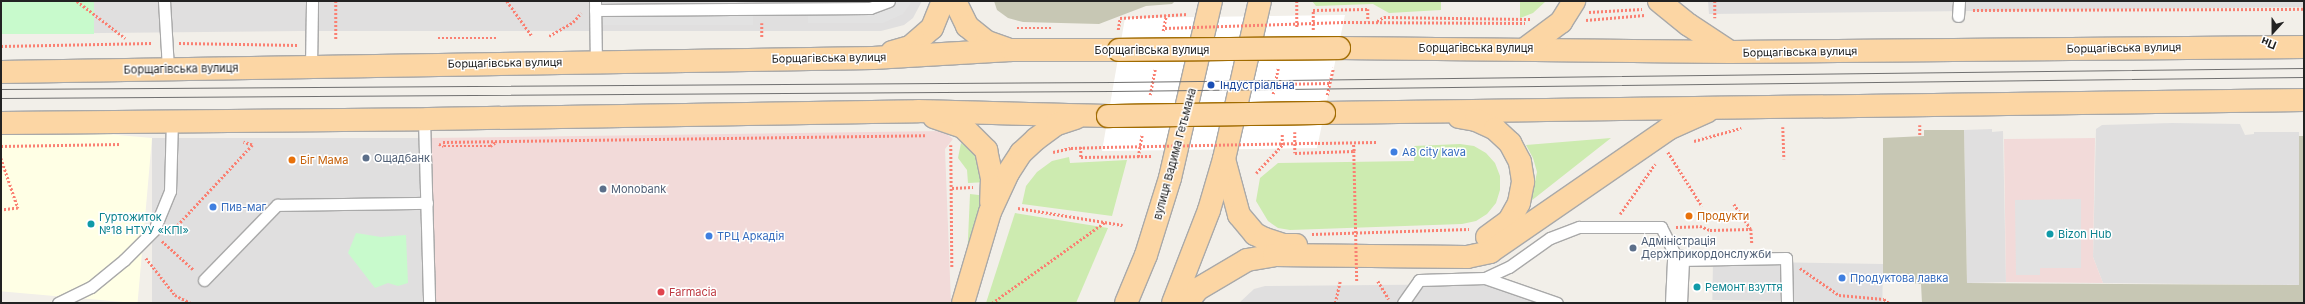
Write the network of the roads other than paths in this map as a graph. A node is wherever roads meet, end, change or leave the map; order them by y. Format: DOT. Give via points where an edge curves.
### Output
graph roads {
  1 [pos="164,1"];
  2 [pos="312,1"];
  3 [pos="889,1"];
  4 [pos="943,1"];
  5 [pos="955,1"];
  6 [pos="1211,1"];
  7 [pos="1260,1"];
  8 [pos="1574,1"];
  9 [pos="1958,1"];
  10 [pos="595,6"];
  11 [pos="1654,8"];
  12 [pos="1958,16"];
  13 [pos="2304,47"];
  14 [pos="1526,48"];
  15 [pos="1012,50"];
  16 [pos="1730,52"];
  17 [pos="873,58"];
  18 [pos="596,62"];
  19 [pos="311,67"];
  20 [pos="168,69"];
  21 [pos="1,72"];
  22 [pos="2304,100"];
  23 [pos="1715,107"];
  24 [pos="918,111"];
  25 [pos="1429,112"];
  26 [pos="1083,116"];
  27 [pos="424,119"];
  28 [pos="172,121"];
  29 [pos="1,123"];
  30 [pos="1224,159"];
  31 [pos="427,203"];
  32 [pos="990,212"];
  33 [pos="1678,260"];
  34 [pos="1485,278"];
  35 [pos="204,280"];
  36 [pos="964,300"];
  37 [pos="58,303"];
  38 [pos="428,303"];
  39 [pos="1126,303"];
  40 [pos="1173,303"];
  41 [pos="1187,303"];
  42 [pos="1403,303"];
  43 [pos="1557,303"];
  44 [pos="1676,303"];
  45 [pos="1787,303"];
  1 -- 20 [label="lane"];
  2 -- 19 [label="lane"];
  3 -- 10 [label="lane" via="870,8"];
  4 -- 17 [label="main road" via="932,28 910,47"];
  5 -- 15 [label="main road" via="967,26 987,42"];
  6 -- 39 [label="main road, вулиця Вадима Гетьмана" via="1170,178 1146,255"];
  7 -- 30 [label="main road"];
  8 -- 14 [label="main road" via="1560,22"];
  9 -- 12 [label="lane"];
  10 -- 18 [label="lane"];
  11 -- 16 [label="main road" via="1689,25"];
  13 -- 16 [label="main road, Борщагівська вулиця"];
  14 -- 15 [label="main road, Борщагівська вулиця, bridge" via="1336,57 1119,40"];
  14 -- 16 [label="main road, Борщагівська вулиця"];
  15 -- 17 [label="main road, Борщагівська вулиця"];
  17 -- 18 [label="main road, Борщагівська вулиця"];
  18 -- 19 [label="main road, Борщагівська вулиця"];
  19 -- 20 [label="main road, Борщагівська вулиця"];
  20 -- 21 [label="main road, Борщагівська вулиця"];
  22 -- 23 [label="main road"];
  23 -- 25 [label="main road"];
  23 -- 41 [label="main road" via="1668,129 1490,252 1467,257 1274,255 1247,260 1198,289"];
  24 -- 26 [label="main road"];
  24 -- 27 [label="main road"];
  24 -- 32 [label="main road" via="963,127 986,150 992,179"];
  25 -- 26 [label="main road, bridge" via="1325,106"];
  25 -- 30 [label="main road" via="1476,120 1495,129 1510,143 1520,162 1523,182 1519,203 1509,221 1493,235 1474,242 1284,246 1255,234 1239,215"];
  26 -- 32 [label="main road" via="1056,124 1021,153 1008,173"];
  27 -- 28 [label="main road"];
  27 -- 31 [label="lane"];
  28 -- 29 [label="main road"];
  28 -- 37 [label="lane" via="170,191 154,230 124,260 90,287"];
  30 -- 40 [label="main road" via="1209,210"];
  31 -- 35 [label="lane" via="277,205"];
  31 -- 38 [label="lane"];
  32 -- 36 [label="main road"];
  33 -- 34 [label="lane" via="1661,227 1579,227 1550,238 1509,267"];
  33 -- 44 [label="street"];
  33 -- 45 [label="lane" via="1786,258"];
  34 -- 42 [label="lane" via="1419,280"];
  34 -- 43 [label="lane"];
}
